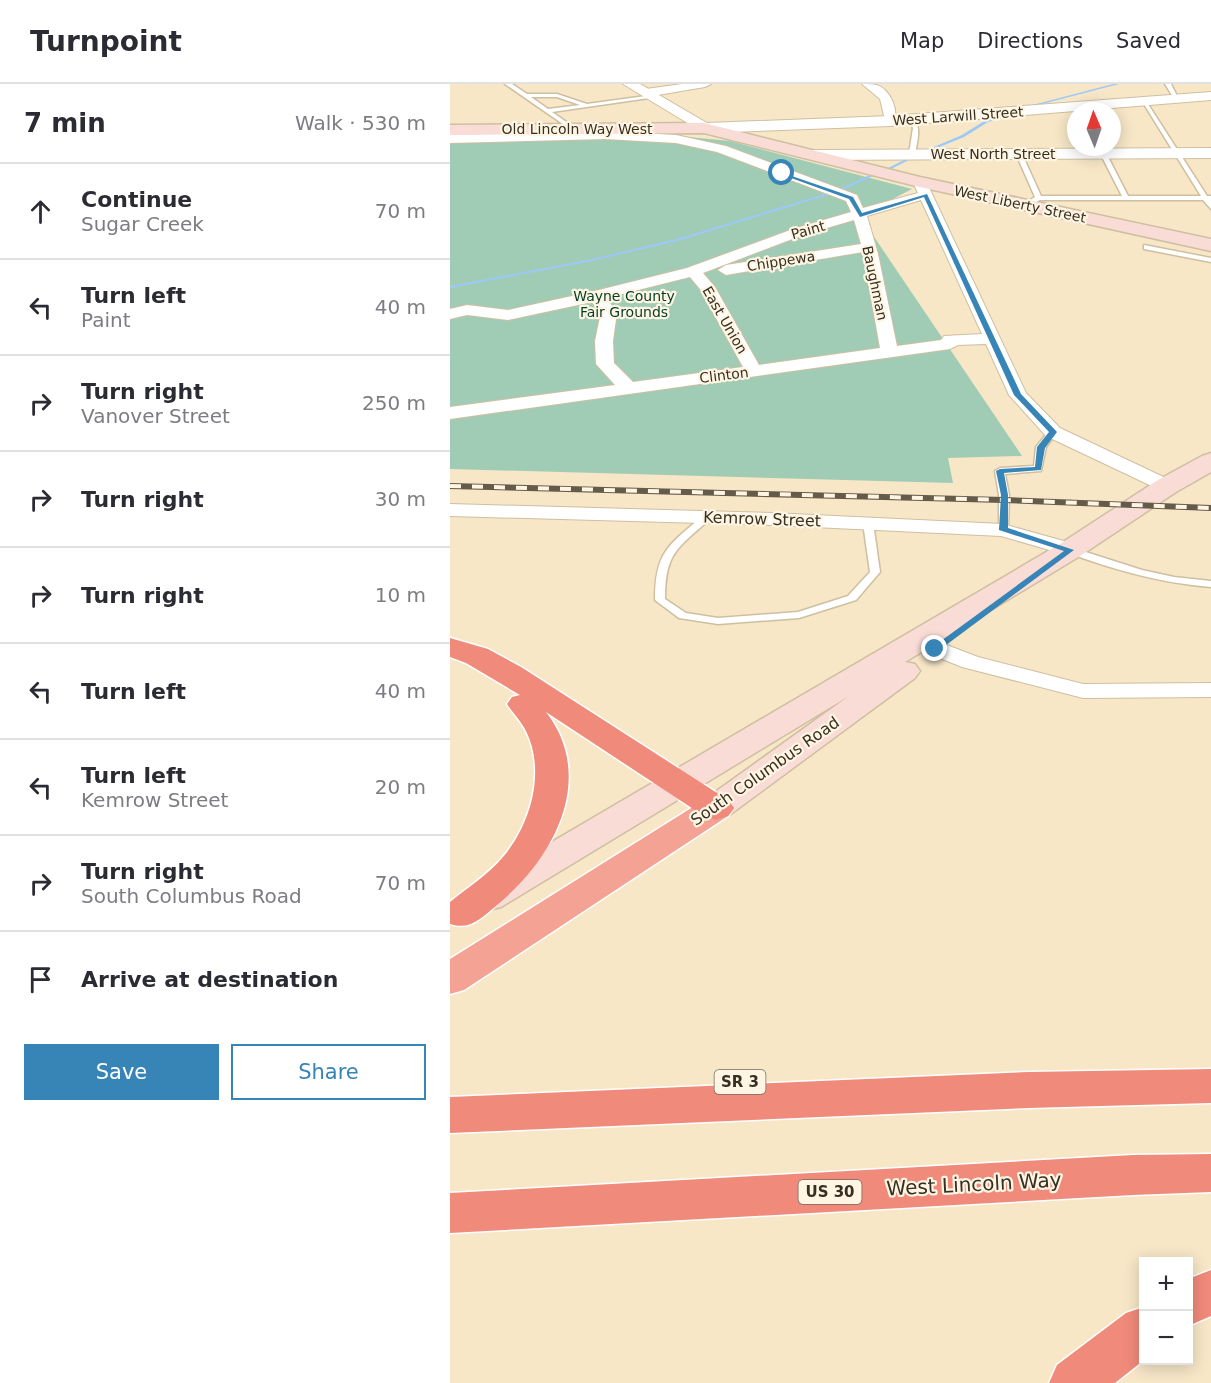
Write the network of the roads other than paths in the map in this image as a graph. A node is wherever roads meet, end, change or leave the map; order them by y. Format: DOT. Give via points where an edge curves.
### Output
graph roads {
  1 [pos="508,84"];
  2 [pos="630,84"];
  3 [pos="705,84"];
  4 [pos="868,84"];
  5 [pos="1168,84"];
  6 [pos="649,95"];
  7 [pos="526,96"];
  8 [pos="1211,96"];
  9 [pos="1177,99"];
  10 [pos="1144,102"];
  11 [pos="586,106"];
  12 [pos="548,111"];
  13 [pos="913,120"];
  14 [pos="890,121"];
  15 [pos="704,128"];
  16 [pos="573,129"];
  17 [pos="450,130"];
  18 [pos="511,134"];
  19 [pos="450,140"];
  20 [pos="450,148"];
  21 [pos="1067,153"];
  22 [pos="1121,153"];
  23 [pos="1175,153"];
  24 [pos="1211,153"];
  25 [pos="912,154"];
  26 [pos="1018,154"];
  27 [pos="812,155"];
  28 [pos="1105,156"];
  29 [pos="922,188"];
  30 [pos="1126,198"];
  31 [pos="1208,198"];
  32 [pos="1032,202"];
  33 [pos="1211,207"];
  34 [pos="860,215"];
  35 [pos="1162,235"];
  36 [pos="1211,245"];
  37 [pos="868,248"];
  38 [pos="1211,260"];
  39 [pos="693,271"];
  40 [pos="596,296"];
  41 [pos="450,314"];
  42 [pos="993,339"];
  43 [pos="890,352"];
  44 [pos="754,370"];
  45 [pos="627,387"];
  46 [pos="450,413"];
  47 [pos="1053,432"];
  48 [pos="1211,461"];
  49 [pos="1167,486"];
  50 [pos="450,510"];
  51 [pos="707,517"];
  52 [pos="868,523"];
  53 [pos="1004,530"];
  54 [pos="1070,550"];
  55 [pos="1211,584"];
  56 [pos="927,645"];
  57 [pos="450,647"];
  58 [pos="450,664"];
  59 [pos="1211,690"];
  60 [pos="522,704"];
  61 [pos="669,789"];
  62 [pos="707,813"];
  63 [pos="455,917"];
  64 [pos="450,979"];
  65 [pos="1211,1086"];
  66 [pos="1029,1090"];
  67 [pos="450,1094"];
  68 [pos="450,1115"];
  69 [pos="1211,1173"];
  70 [pos="450,1213"];
  71 [pos="1211,1292"];
  72 [pos="1193,1301"];
  73 [pos="1139,1333"];
  74 [pos="1075,1383"];
  1 -- 7 [label="lane"];
  2 -- 6 [label="street, West Liberty Street"];
  3 -- 6 [label="street"];
  4 -- 14 [label="street" via="888,101"];
  5 -- 9 [label="lane"];
  6 -- 11 [label="lane"];
  6 -- 15 [label="street, West Liberty Street"];
  7 -- 11 [label="lane" via="566,96"];
  7 -- 12 [label="lane"];
  8 -- 9 [label="street, West Larwill Street"];
  9 -- 10 [label="street, West Larwill Street"];
  10 -- 13 [label="street, West Larwill Street"];
  10 -- 23 [label="lane"];
  11 -- 12 [label="lane"];
  12 -- 16 [label="lane"];
  13 -- 14 [label="street, West Larwill Street"];
  13 -- 25 [label="lane" via="916,128"];
  14 -- 15 [label="street, West Larwill Street"];
  15 -- 16 [label="main road, Old Lincoln Way West"];
  15 -- 27 [label="main road, West Liberty Street"];
  16 -- 18 [label="main road, Old Lincoln Way West"];
  17 -- 18 [label="main road, Old Lincoln Way West"];
  18 -- 19 [label="street"];
  18 -- 20 [label="street"];
  18 -- 34 [label="street" via="626,135 700,143 852,198"];
  21 -- 26 [label="street, West North Street"];
  22 -- 23 [label="street, West North Street"];
  23 -- 24 [label="street, West North Street"];
  23 -- 31 [label="lane"];
  25 -- 26 [label="street, West North Street"];
  25 -- 27 [label="street, West North Street"];
  26 -- 32 [label="lane"];
  27 -- 29 [label="main road, West Liberty Street"];
  28 -- 30 [label="lane"];
  29 -- 32 [label="main road, West Liberty Street"];
  29 -- 34 [label="street, Paint"];
  29 -- 42 [label="street"];
  30 -- 31 [label="lane"];
  30 -- 32 [label="lane"];
  31 -- 33 [label="lane"];
  32 -- 35 [label="main road, West Liberty Street"];
  34 -- 37 [label="street, Baughman"];
  34 -- 39 [label="street, Paint" via="798,231"];
  35 -- 36 [label="main road, West Liberty Street"];
  35 -- 38 [label="lane" via="1147,247"];
  37 -- 39 [label="street, Chippewa" via="710,272"];
  37 -- 43 [label="street, Baughman"];
  39 -- 40 [label="street"];
  39 -- 44 [label="street, East Union" via="707,287"];
  40 -- 41 [label="street" via="508,315 467,310"];
  40 -- 45 [label="street" via="609,312 605,364"];
  42 -- 43 [label="street, Clinton" via="950,340 950,344"];
  42 -- 47 [label="street" via="1017,395"];
  43 -- 44 [label="street, Clinton"];
  44 -- 45 [label="street, Clinton"];
  45 -- 46 [label="street, Clinton"];
  47 -- 49 [label="street"];
  47 -- 53 [label="lane" via="1041,447 1038,469 1000,471 1005,495"];
  48 -- 49 [label="main road, South Columbus Road"];
  49 -- 54 [label="main road, South Columbus Road"];
  50 -- 51 [label="street, Kemrow Street"];
  51 -- 52 [label="street, Kemrow Street"];
  51 -- 52 [label="lane" via="666,553 659,573 660,600 683,616 718,621 799,615 852,598 875,572"];
  52 -- 53 [label="street, Kemrow Street"];
  53 -- 54 [label="street, Kemrow Street"];
  54 -- 55 [label="lane" via="1155,578"];
  54 -- 56 [label="main road, South Columbus Road"];
  56 -- 59 [label="street" via="970,662 1083,691"];
  56 -- 61 [label="main road, South Columbus Road"];
  56 -- 62 [label="main road, South Columbus Road"];
  57 -- 61 [label="highway" via="496,665"];
  58 -- 60 [label="highway"];
  60 -- 61 [label="highway"];
  60 -- 63 [label="highway" via="542,730 549,748 552,768 547,809 516,866"];
  61 -- 62 [label="highway"];
  61 -- 63 [label="main road, South Columbus Road"];
  62 -- 64 [label="highway, South Columbus Road"];
  65 -- 66 [label="highway"];
  66 -- 67 [label="highway, SR 3" via="886,1076"];
  66 -- 68 [label="highway"];
  69 -- 70 [label="highway, West Lincoln Way / US 30"];
  71 -- 72 [label="highway"];
  73 -- 74 [label="highway"];
}
